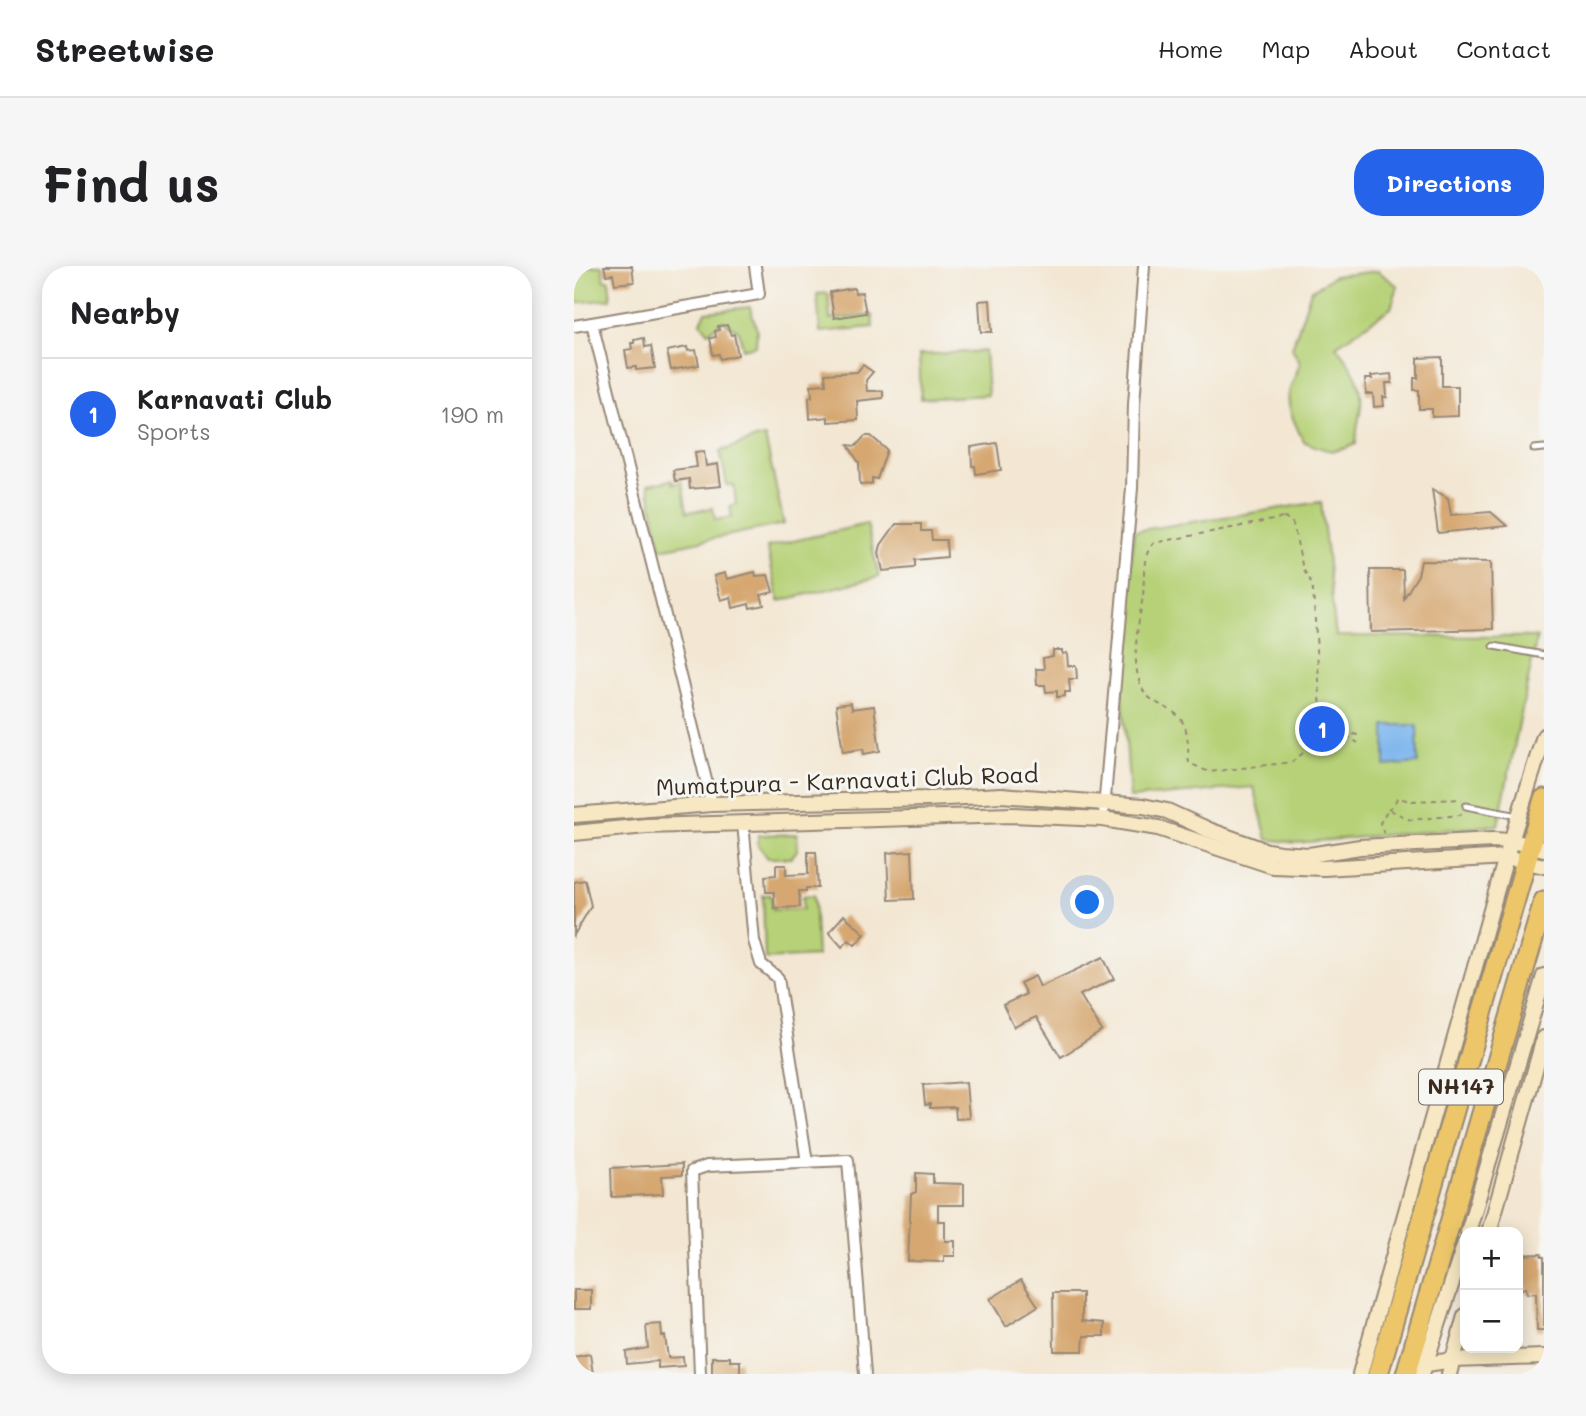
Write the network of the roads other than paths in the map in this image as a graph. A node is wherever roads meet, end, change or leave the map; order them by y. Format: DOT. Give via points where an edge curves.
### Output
graph roads {
  1 [pos="755,266"];
  2 [pos="1144,266"];
  3 [pos="592,323"];
  4 [pos="574,326"];
  5 [pos="1544,448"];
  6 [pos="1534,449"];
  7 [pos="1494,646"];
  8 [pos="1544,655"];
  9 [pos="1544,736"];
  10 [pos="1544,799"];
  11 [pos="1105,803"];
  12 [pos="1467,803"];
  13 [pos="712,804"];
  14 [pos="574,815"];
  15 [pos="1520,817"];
  16 [pos="1103,819"];
  17 [pos="743,823"];
  18 [pos="574,833"];
  19 [pos="1532,853"];
  20 [pos="1506,857"];
  21 [pos="1544,901"];
  22 [pos="1537,954"];
  23 [pos="1544,976"];
  24 [pos="1544,1038"];
  25 [pos="1541,1062"];
  26 [pos="807,1161"];
  27 [pos="1469,1227"];
  28 [pos="1491,1227"];
  29 [pos="1460,1256"];
  30 [pos="1460,1334"];
  31 [pos="1544,1357"];
  32 [pos="1451,1367"];
  33 [pos="1415,1370"];
  34 [pos="700,1374"];
  35 [pos="865,1374"];
  36 [pos="1360,1374"];
  37 [pos="1378,1374"];
  1 -- 3 [label="street" via="759,294"];
  2 -- 11 [label="street" via="1132,488"];
  3 -- 4 [label="street"];
  3 -- 13 [label="street"];
  5 -- 6 [label="lane"];
  7 -- 8 [label="lane"];
  9 -- 15 [label="street"];
  10 -- 19 [label="highway, NH147"];
  11 -- 13 [label="street, Mumatpura - Karnavati Club Road" via="1001,795"];
  11 -- 16 [label="street"];
  11 -- 19 [label="street, Mumatpura - Karnavati Club Road" via="1167,811 1280,853 1309,855 1472,841"];
  12 -- 15 [label="lane"];
  13 -- 14 [label="street, Mumatpura - Karnavati Club Road"];
  15 -- 19 [label="street"];
  16 -- 17 [label="street, Mumatpura - Karnavati Club Road" via="1012,815"];
  16 -- 20 [label="street, Mumatpura - Karnavati Club Road" via="1158,828 1273,866 1324,868"];
  17 -- 18 [label="street, Mumatpura - Karnavati Club Road"];
  17 -- 26 [label="street" via="754,941 761,964 778,978"];
  19 -- 20 [label="street, Mumatpura - Karnavati Club Road"];
  19 -- 37 [label="highway, NH147"];
  20 -- 36 [label="street"];
  21 -- 22 [label="highway, NH147"];
  22 -- 33 [label="highway, NH147"];
  23 -- 27 [label="street"];
  24 -- 25 [label="street"];
  25 -- 28 [label="street"];
  26 -- 34 [label="street" via="707,1166 692,1171"];
  26 -- 35 [label="street" via="848,1160"];
  29 -- 33 [label="street"];
  30 -- 32 [label="street"];
  31 -- 32 [label="street"];
  32 -- 33 [label="street"];
}
